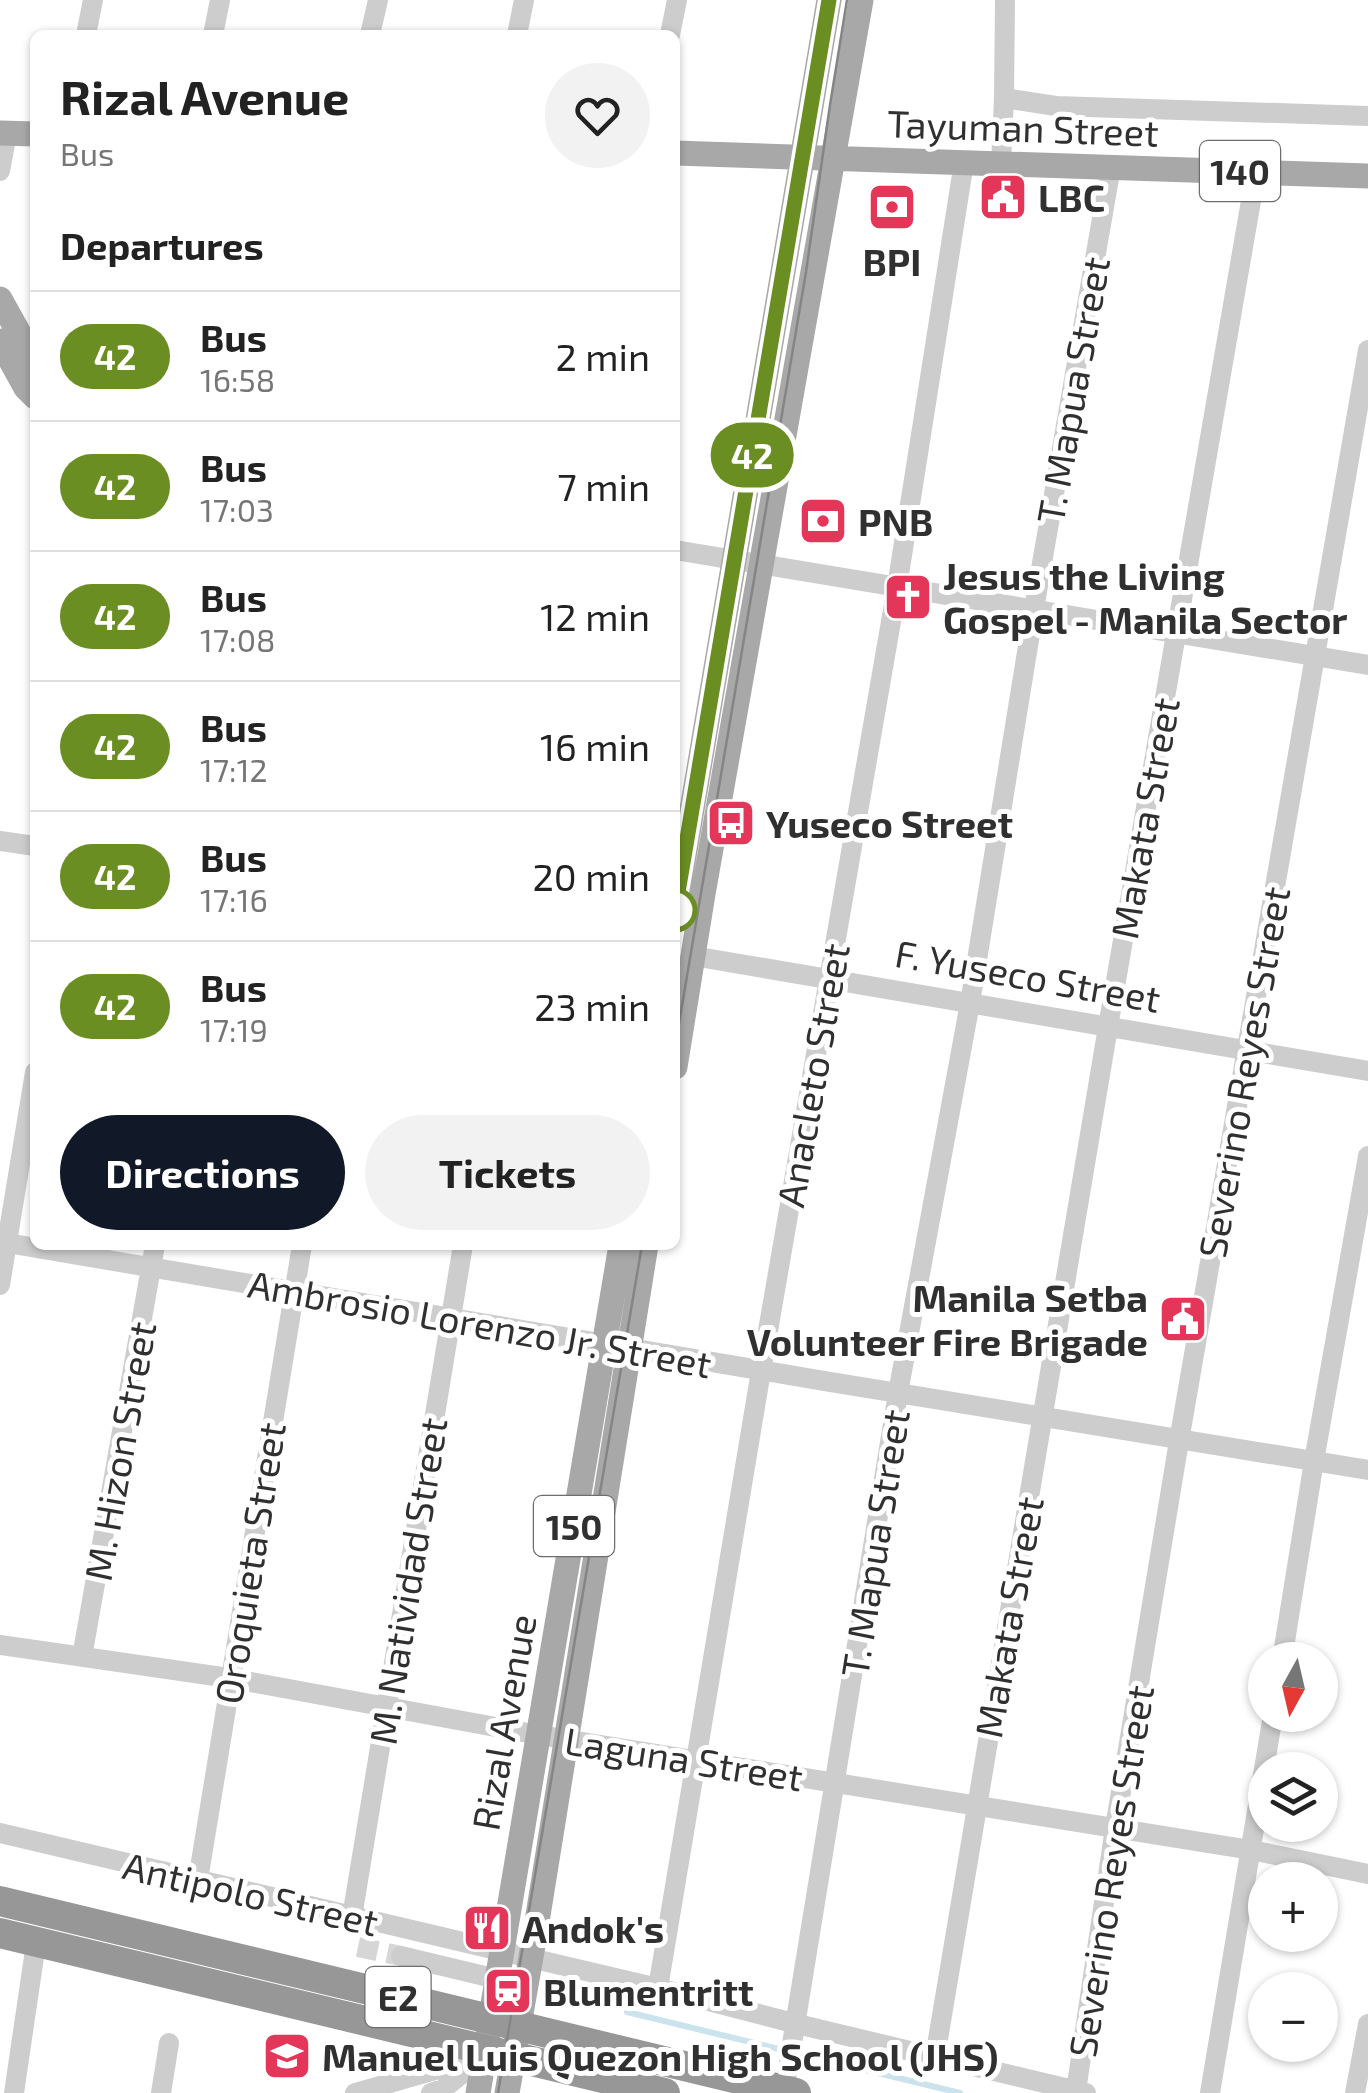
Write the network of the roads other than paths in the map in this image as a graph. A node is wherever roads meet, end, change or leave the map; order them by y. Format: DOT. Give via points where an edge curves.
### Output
graph roads {
  1 [pos="94,0"];
  2 [pos="220,0"];
  3 [pos="378,0"];
  4 [pos="524,0"];
  5 [pos="677,0"];
  6 [pos="829,0"];
  7 [pos="861,0"];
  8 [pos="1005,0"];
  9 [pos="87,30"];
  10 [pos="214,30"];
  11 [pos="371,30"];
  12 [pos="518,30"];
  13 [pos="671,30"];
  14 [pos="1004,98"];
  15 [pos="1368,116"];
  16 [pos="4,133"];
  17 [pos="30,134"];
  18 [pos="680,153"];
  19 [pos="801,157"];
  20 [pos="834,158"];
  21 [pos="964,162"];
  22 [pos="1001,164"];
  23 [pos="1112,167"];
  24 [pos="0,171"];
  25 [pos="1256,172"];
  26 [pos="1368,176"];
  27 [pos="0,299"];
  28 [pos="0,341"];
  29 [pos="1368,350"];
  30 [pos="30,353"];
  31 [pos="30,392"];
  32 [pos="680,551"];
  33 [pos="734,560"];
  34 [pos="762,564"];
  35 [pos="897,586"];
  36 [pos="1034,610"];
  37 [pos="1176,633"];
  38 [pos="1313,656"];
  39 [pos="1368,665"];
  40 [pos="0,840"];
  41 [pos="30,845"];
  42 [pos="680,880"];
  43 [pos="684,954"];
  44 [pos="828,979"];
  45 [pos="970,1003"];
  46 [pos="680,1004"];
  47 [pos="1108,1027"];
  48 [pos="1248,1051"];
  49 [pos="1368,1071"];
  50 [pos="30,1098"];
  51 [pos="1368,1156"];
  52 [pos="2,1242"];
  53 [pos="30,1247"];
  54 [pos="50,1250"];
  55 [pos="154,1250"];
  56 [pos="301,1250"];
  57 [pos="463,1250"];
  58 [pos="621,1250"];
  59 [pos="645,1250"];
  60 [pos="151,1267"];
  61 [pos="0,1285"];
  62 [pos="294,1292"];
  63 [pos="451,1318"];
  64 [pos="617,1347"];
  65 [pos="762,1371"];
  66 [pos="898,1393"];
  67 [pos="1042,1418"];
  68 [pos="1178,1441"];
  69 [pos="1314,1462"];
  70 [pos="1368,1470"];
  71 [pos="1285,1642"];
  72 [pos="0,1645"];
  73 [pos="82,1657"];
  74 [pos="230,1678"];
  75 [pos="386,1707"];
  76 [pos="1270,1732"];
  77 [pos="539,1735"];
  78 [pos="566,1739"];
  79 [pos="697,1760"];
  80 [pos="835,1783"];
  81 [pos="976,1806"];
  82 [pos="1116,1828"];
  83 [pos="0,1833"];
  84 [pos="1251,1850"];
  85 [pos="1368,1874"];
  86 [pos="198,1880"];
  87 [pos="0,1901"];
  88 [pos="352,1917"];
  89 [pos="0,1933"];
  90 [pos="0,1941"];
  91 [pos="538,1943"];
  92 [pos="35,1950"];
  93 [pos="401,1956"];
  94 [pos="500,1966"];
  95 [pos="658,1988"];
  96 [pos="391,1997"];
  97 [pos="490,2022"];
  98 [pos="797,2024"];
  99 [pos="1368,2024"];
  100 [pos="169,2043"];
  101 [pos="484,2056"];
  102 [pos="935,2057"];
  103 [pos="513,2062"];
  104 [pos="1081,2092"];
  105 [pos="14,2093"];
  106 [pos="160,2093"];
  107 [pos="355,2093"];
  108 [pos="430,2093"];
  109 [pos="478,2093"];
  110 [pos="507,2093"];
  111 [pos="635,2093"];
  112 [pos="664,2093"];
  113 [pos="784,2093"];
  114 [pos="796,2093"];
  115 [pos="1210,2093"];
  116 [pos="1355,2093"];
  1 -- 9 [label="street"];
  2 -- 10 [label="street"];
  3 -- 11 [label="street"];
  4 -- 12 [label="street"];
  5 -- 13 [label="street"];
  6 -- 19 [label="main road"];
  7 -- 20 [label="main road"];
  8 -- 14 [label="street"];
  14 -- 15 [label="street" via="1056,106"];
  14 -- 22 [label="street"];
  16 -- 17 [label="main road"];
  16 -- 24 [label="street"];
  18 -- 19 [label="main road, Tayuman Street / 140"];
  19 -- 20 [label="main road, Tayuman Street / 140"];
  19 -- 33 [label="main road"];
  20 -- 21 [label="main road, Tayuman Street / 140"];
  20 -- 34 [label="main road"];
  21 -- 22 [label="main road, Tayuman Street / 140"];
  21 -- 35 [label="street, Anacleto Street"];
  22 -- 23 [label="main road, Tayuman Street / 140"];
  23 -- 25 [label="main road, Tayuman Street / 140"];
  23 -- 36 [label="street, T. Mapua Street"];
  25 -- 26 [label="main road, Tayuman Street / 140"];
  25 -- 37 [label="street, Makata Street"];
  27 -- 30 [label="main road"];
  28 -- 31 [label="main road"];
  29 -- 38 [label="street, Severino Reyes Street"];
  32 -- 33 [label="street"];
  33 -- 34 [label="street"];
  33 -- 42 [label="main road"];
  34 -- 35 [label="street"];
  34 -- 43 [label="main road"];
  35 -- 36 [label="street"];
  35 -- 44 [label="street, Anacleto Street"];
  36 -- 37 [label="street"];
  36 -- 45 [label="street, T. Mapua Street"];
  37 -- 38 [label="street"];
  37 -- 47 [label="street, Makata Street"];
  38 -- 39 [label="street"];
  38 -- 48 [label="street, Severino Reyes Street"];
  40 -- 41 [label="street"];
  43 -- 44 [label="street, F. Yuseco Street"];
  43 -- 46 [label="main road"];
  44 -- 45 [label="street, F. Yuseco Street"];
  44 -- 65 [label="street, Anacleto Street"];
  45 -- 47 [label="street, F. Yuseco Street"];
  45 -- 66 [label="street, T. Mapua Street"];
  47 -- 48 [label="street, F. Yuseco Street"];
  47 -- 67 [label="street, Makata Street"];
  48 -- 49 [label="street, F. Yuseco Street"];
  48 -- 68 [label="street, Severino Reyes Street"];
  50 -- 52 [label="street"];
  51 -- 69 [label="street"];
  52 -- 53 [label="street, Ambrosio Lorenzo Jr. Street"];
  52 -- 61 [label="street"];
  54 -- 60 [label="street, Ambrosio Lorenzo Jr. Street"];
  55 -- 60 [label="street, M. Hizon Street"];
  56 -- 62 [label="street, Oroquieta Street"];
  57 -- 63 [label="street, M. Natividad Street"];
  58 -- 64 [label="main road, Rizal Avenue / 150"];
  59 -- 64 [label="main road, Rizal Avenue / 150"];
  60 -- 62 [label="street, Ambrosio Lorenzo Jr. Street"];
  60 -- 73 [label="street, M. Hizon Street"];
  62 -- 63 [label="street, Ambrosio Lorenzo Jr. Street"];
  62 -- 74 [label="street, Oroquieta Street"];
  63 -- 64 [label="street, Ambrosio Lorenzo Jr. Street"];
  63 -- 75 [label="street, M. Natividad Street"];
  64 -- 65 [label="street, Ambrosio Lorenzo Jr. Street"];
  64 -- 77 [label="main road, Rizal Avenue / 150"];
  64 -- 78 [label="main road, Rizal Avenue / 150"];
  65 -- 66 [label="street, Ambrosio Lorenzo Jr. Street"];
  65 -- 79 [label="street, Anacleto Street"];
  66 -- 67 [label="street, Ambrosio Lorenzo Jr. Street"];
  66 -- 80 [label="street, T. Mapua Street"];
  67 -- 68 [label="street, Ambrosio Lorenzo Jr. Street"];
  67 -- 81 [label="street, Makata Street"];
  68 -- 69 [label="street, Ambrosio Lorenzo Jr. Street"];
  68 -- 82 [label="street, Severino Reyes Street"];
  69 -- 70 [label="street, Ambrosio Lorenzo Jr. Street"];
  69 -- 71 [label="street"];
  72 -- 73 [label="street, Laguna Street"];
  73 -- 74 [label="street, Laguna Street"];
  74 -- 75 [label="street, Laguna Street"];
  74 -- 86 [label="street, Oroquieta Street"];
  75 -- 77 [label="street, Laguna Street"];
  75 -- 88 [label="street, M. Natividad Street"];
  76 -- 84 [label="street"];
  77 -- 78 [label="street, Laguna Street"];
  77 -- 94 [label="main road, Rizal Avenue / 150"];
  78 -- 79 [label="street, Laguna Street"];
  78 -- 91 [label="main road, Rizal Avenue / 150"];
  79 -- 80 [label="street, Laguna Street"];
  79 -- 95 [label="street, Anacleto Street"];
  80 -- 81 [label="street, Laguna Street"];
  80 -- 98 [label="street, T. Mapua Street"];
  81 -- 82 [label="street, Laguna Street"];
  81 -- 102 [label="street, Makata Street"];
  82 -- 84 [label="street, Laguna Street"];
  82 -- 104 [label="street, Severino Reyes Street"];
  83 -- 86 [label="street, Antipolo Street"];
  84 -- 85 [label="street, Laguna Street"];
  84 -- 115 [label="street"];
  86 -- 88 [label="street, Antipolo Street"];
  87 -- 114 [label="highway, E2"];
  88 -- 94 [label="street, Antipolo Street"];
  89 -- 112 [label="highway, E2"];
  90 -- 92 [label="street"];
  91 -- 94 [label="street"];
  91 -- 95 [label="street"];
  91 -- 103 [label="main road, Rizal Avenue / 150"];
  92 -- 101 [label="street"];
  92 -- 105 [label="street"];
  93 -- 94 [label="street"];
  94 -- 97 [label="main road, Rizal Avenue / 150"];
  95 -- 98 [label="street"];
  96 -- 97 [label="street"];
  97 -- 101 [label="main road, Rizal Avenue / 150"];
  98 -- 102 [label="street"];
  98 -- 113 [label="street, T. Mapua Street"];
  99 -- 116 [label="street"];
  100 -- 106 [label="street"];
  101 -- 103 [label="street"];
  101 -- 107 [label="street"];
  101 -- 108 [label="street"];
  101 -- 109 [label="main road, Rizal Avenue / 150"];
  102 -- 104 [label="street"];
  103 -- 110 [label="main road, Rizal Avenue / 150"];
  103 -- 111 [label="street"];
}
